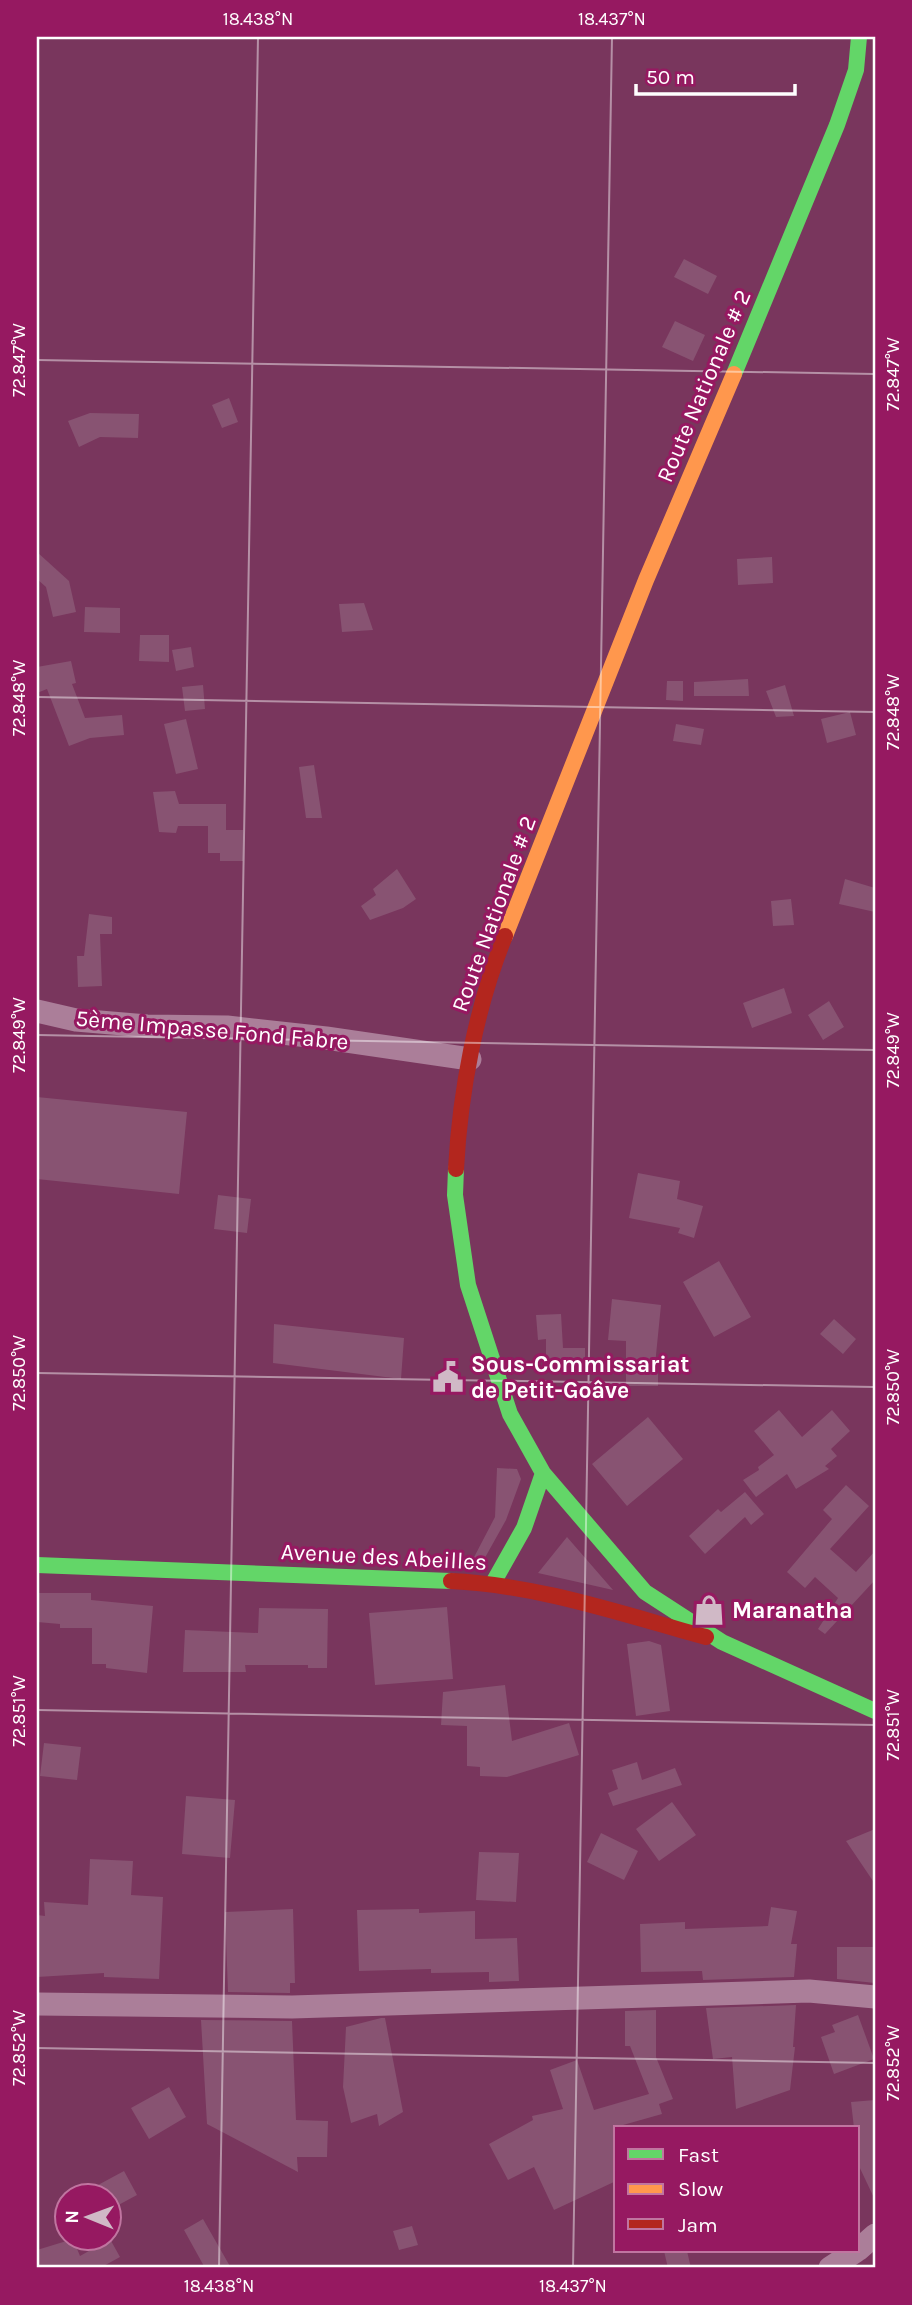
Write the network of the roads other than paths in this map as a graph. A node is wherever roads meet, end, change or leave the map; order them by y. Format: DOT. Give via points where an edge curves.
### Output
graph roads {
  1 [pos="859,37"];
  2 [pos="37,1011"];
  3 [pos="470,1059"];
  4 [pos="543,1474"];
  5 [pos="37,1565"];
  6 [pos="493,1583"];
  7 [pos="722,1642"];
  8 [pos="875,1711"];
  9 [pos="875,1997"];
  10 [pos="37,2004"];
  11 [pos="875,2235"];
  12 [pos="860,2248"];
  13 [pos="854,2252"];
  14 [pos="830,2268"];
  1 -- 3 [label="main road, Route Nationale # 2" via="856,69 837,125 646,580 501,945"];
  2 -- 3 [label="street, 5ème Impasse Fond Fabre" via="76,1020 227,1027"];
  3 -- 4 [label="main road, Route Nationale # 2" via="455,1195 468,1285 510,1414"];
  4 -- 6 [label="main road" via="524,1528"];
  4 -- 7 [label="main road, Route Nationale # 2" via="645,1592"];
  5 -- 6 [label="main road, Avenue des Abeilles"];
  6 -- 7 [label="main road, Avenue des Abeilles"];
  7 -- 8 [label="main road, Route Nationale # 2"];
  9 -- 10 [label="street" via="809,1991 292,2007"];
  11 -- 12 [label="street"];
  13 -- 14 [label="street"];
}
